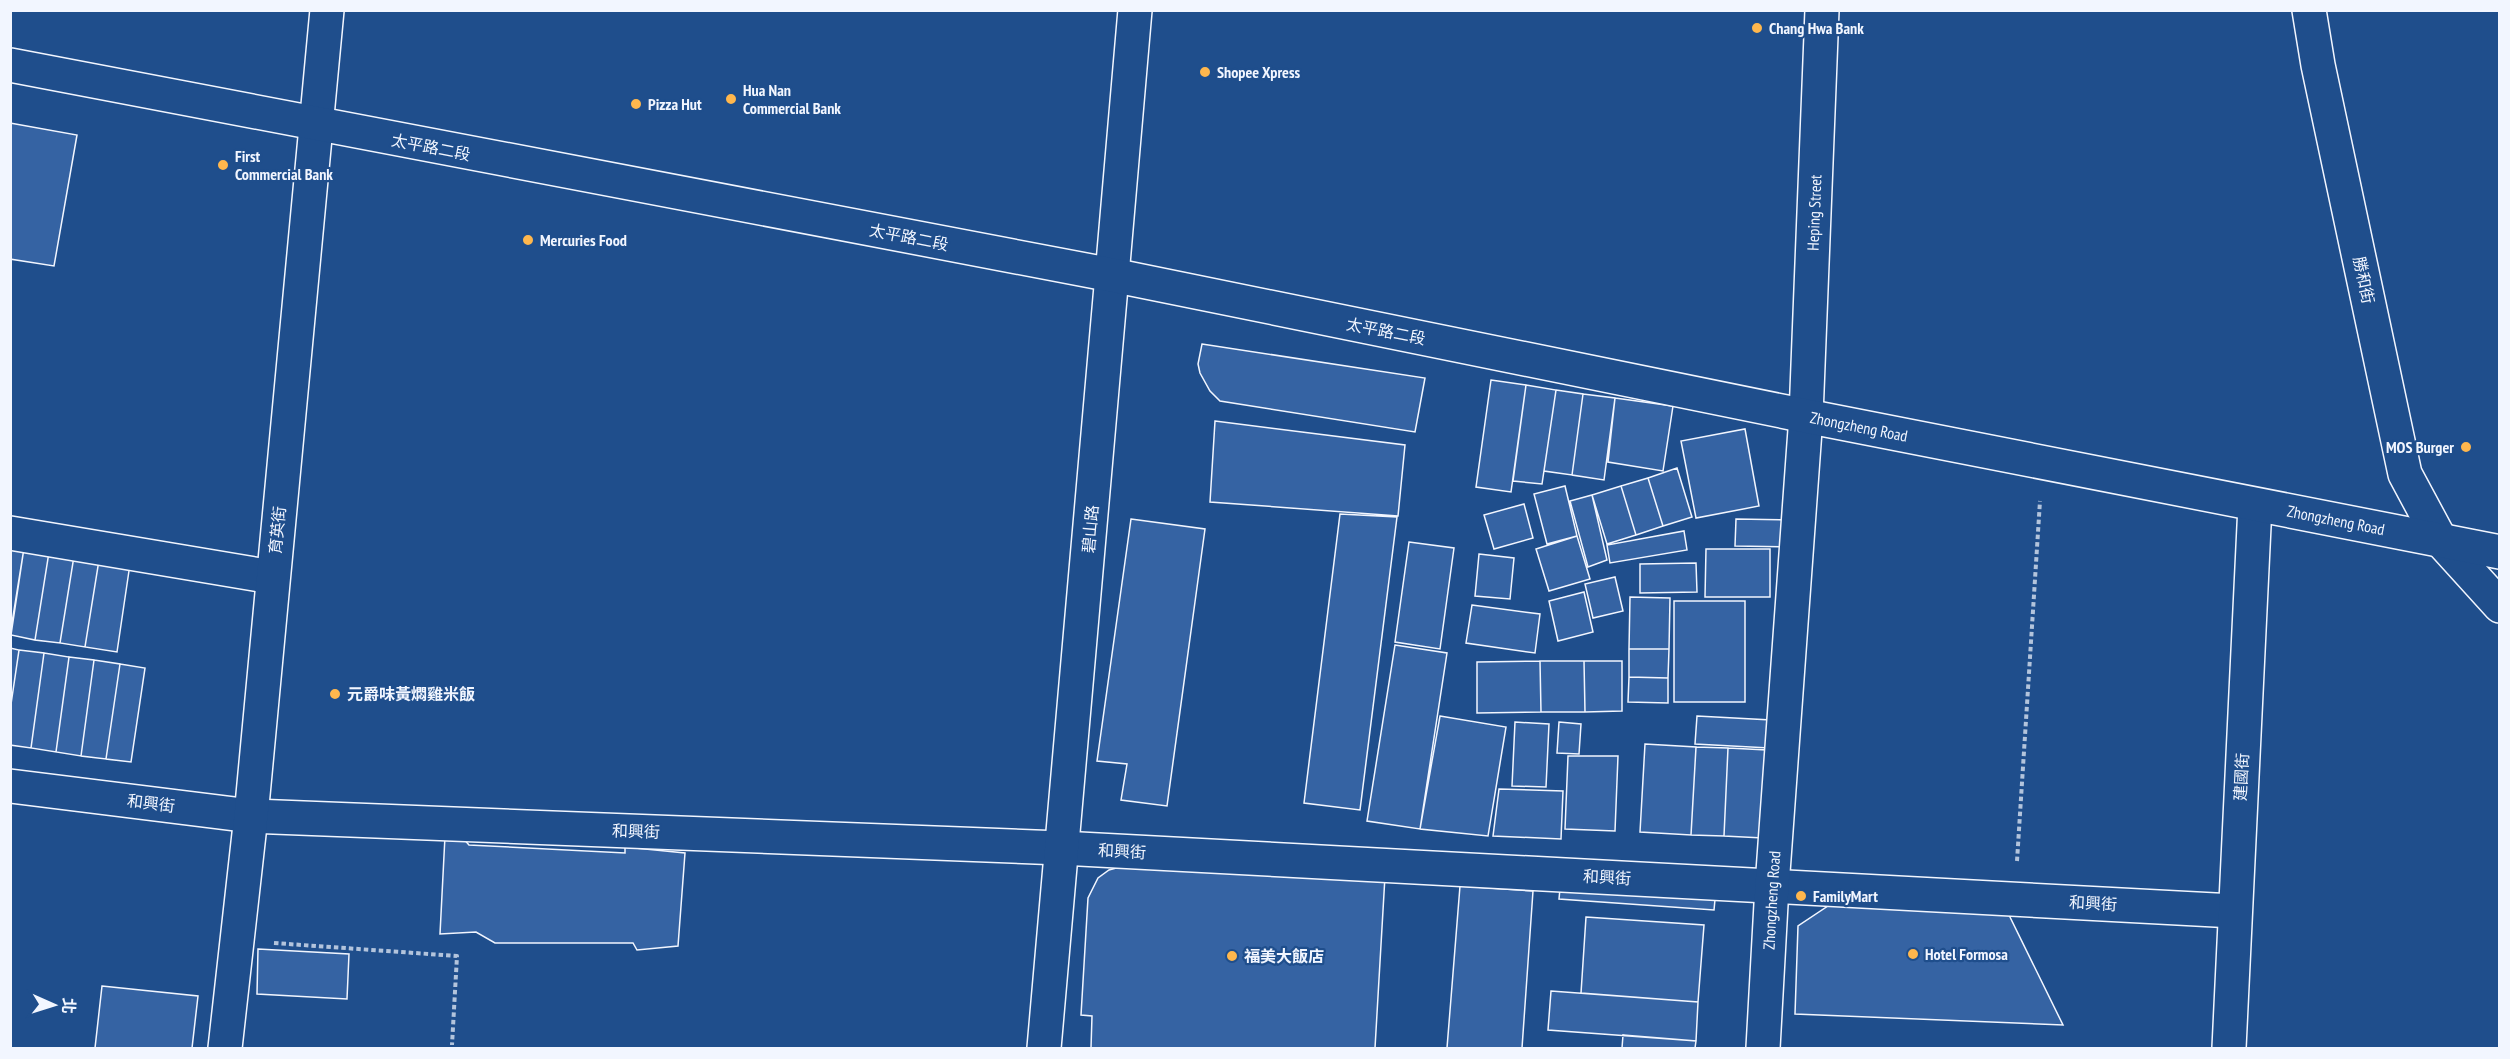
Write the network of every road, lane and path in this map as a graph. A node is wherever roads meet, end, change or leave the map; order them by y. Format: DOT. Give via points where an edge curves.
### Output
graph roads {
  1 [pos="327,10"];
  2 [pos="1135,10"];
  3 [pos="1822,10"];
  4 [pos="2309,10"];
  5 [pos="10,65"];
  6 [pos="317,125"];
  7 [pos="1112,275"];
  8 [pos="1806,416"];
  9 [pos="2043,461"];
  10 [pos="2255,505"];
  11 [pos="10,533"];
  12 [pos="2441,541"];
  13 [pos="2499,552"];
  14 [pos="273,577"];
  15 [pos="2499,606"];
  16 [pos="10,786"];
  17 [pos="251,816"];
  18 [pos="1061,848"];
  19 [pos="1772,886"];
  20 [pos="2015,899"];
  21 [pos="2234,911"];
  22 [pos="238,940"];
  23 [pos="452,1045"];
  24 [pos="225,1048"];
  25 [pos="1044,1048"];
  26 [pos="1763,1048"];
  27 [pos="2229,1048"];
  1 -- 6 [label="street, 育英街"];
  2 -- 7 [label="street, 碧山路"];
  3 -- 8 [label="street, Heping Street"];
  4 -- 12 [label="street, 勝和街" via="2405,474"];
  5 -- 6 [label="street, 太平路二段"];
  6 -- 7 [label="street, 太平路二段"];
  6 -- 14 [label="street, 育英街"];
  7 -- 8 [label="street, 太平路二段"];
  7 -- 18 [label="street, 碧山路"];
  8 -- 9 [label="street, Zhongzheng Road"];
  8 -- 19 [label="street, Zhongzheng Road"];
  9 -- 10 [label="street, Zhongzheng Road"];
  9 -- 20 [label="path"];
  10 -- 12 [label="street, Zhongzheng Road"];
  10 -- 21 [label="street, 建國街"];
  11 -- 14 [label="street"];
  12 -- 13 [label="street, Zhongzheng Road"];
  12 -- 15 [label="street, 勝和街"];
  14 -- 17 [label="street, 育英街"];
  16 -- 17 [label="street, 和興街"];
  17 -- 18 [label="street, 和興街"];
  17 -- 22 [label="street, 育英街"];
  18 -- 19 [label="street, 和興街"];
  18 -- 25 [label="street, 碧山路"];
  19 -- 20 [label="street, 和興街"];
  19 -- 26 [label="street, Zhongzheng Road"];
  20 -- 21 [label="street, 和興街"];
  21 -- 27 [label="street, 建國街"];
  22 -- 23 [label="path" via="457,956"];
  22 -- 24 [label="street, 育英街"];
}
